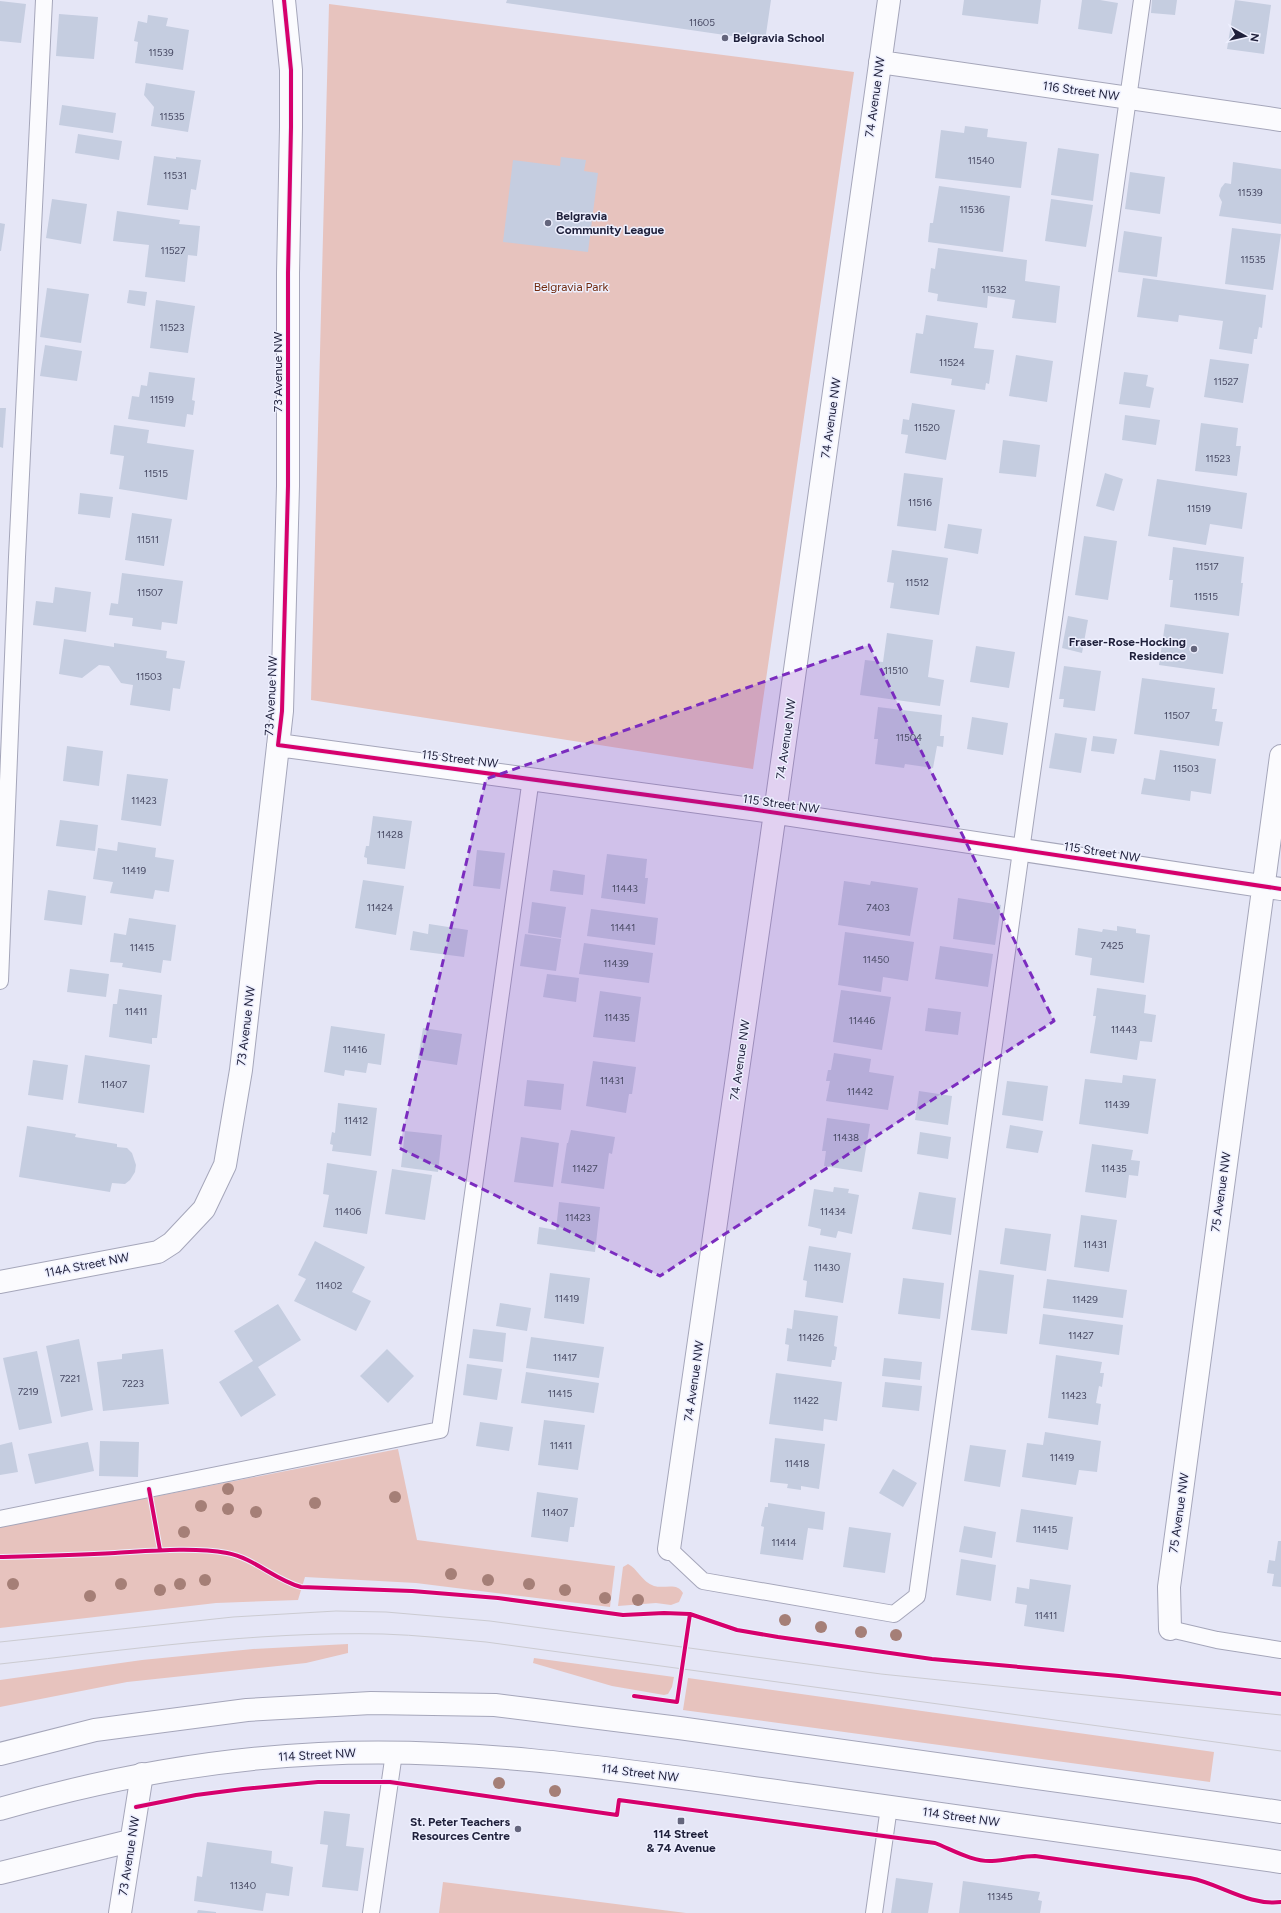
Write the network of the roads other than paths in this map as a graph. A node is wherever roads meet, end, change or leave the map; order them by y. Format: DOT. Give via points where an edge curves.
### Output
graph roads {
  1 [pos="44,0"];
  2 [pos="284,0"];
  3 [pos="889,0"];
  4 [pos="1142,0"];
  5 [pos="880,62"];
  6 [pos="1128,98"];
  7 [pos="1281,120"];
  8 [pos="278,745"];
  9 [pos="1281,756"];
  10 [pos="531,778"];
  11 [pos="775,813"];
  12 [pos="1021,849"];
  13 [pos="1272,887"];
  14 [pos="0,981"];
  15 [pos="172,1243"];
  16 [pos="0,1282"];
  17 [pos="0,1519"];
  18 [pos="669,1549"];
  19 [pos="1170,1629"];
  20 [pos="1281,1650"];
  21 [pos="394,1753"];
  22 [pos="0,1754"];
  23 [pos="142,1774"];
  24 [pos="889,1807"];
  25 [pos="0,1809"];
  26 [pos="1281,1812"];
  27 [pos="130,1841"];
  28 [pos="1281,1862"];
  29 [pos="0,1873"];
  30 [pos="120,1913"];
  31 [pos="371,1913"];
  32 [pos="874,1913"];
  1 -- 14 [label="lane" via="16,557"];
  2 -- 8 [label="street, 73 Avenue NW" via="291,70 291,127 288,486 282,712"];
  3 -- 5 [label="street, 74 Avenue NW"];
  4 -- 6 [label="lane"];
  5 -- 6 [label="street, 116 Street NW"];
  5 -- 11 [label="street, 74 Avenue NW"];
  6 -- 7 [label="street, 116 Street NW"];
  6 -- 12 [label="lane"];
  8 -- 10 [label="street, 115 Street NW"];
  8 -- 15 [label="street, 73 Avenue NW" via="241,1070 225,1165 204,1209"];
  9 -- 13 [label="street, 75 Avenue NW"];
  10 -- 11 [label="street, 115 Street NW"];
  10 -- 17 [label="lane" via="440,1430"];
  11 -- 12 [label="street, 115 Street NW"];
  11 -- 18 [label="street, 74 Avenue NW"];
  12 -- 13 [label="street, 115 Street NW"];
  12 -- 18 [label="lane" via="918,1596 894,1614 703,1581"];
  13 -- 19 [label="street, 75 Avenue NW" via="1169,1587"];
  15 -- 16 [label="street, 114A Street NW" via="158,1252"];
  19 -- 20 [label="lane" via="1217,1640"];
  21 -- 23 [label="street, 114 Street NW" via="320,1754 237,1760"];
  21 -- 24 [label="street, 114 Street NW" via="500,1758 623,1771"];
  21 -- 31 [label="lane"];
  22 -- 26 [label="street" via="95,1730 247,1710 371,1703 495,1705 672,1727"];
  23 -- 25 [label="street, 114 Street NW" via="58,1792"];
  23 -- 27 [label="street, 73 Avenue NW"];
  24 -- 28 [label="street, 114 Street NW"];
  24 -- 32 [label="lane"];
  27 -- 29 [label="street"];
  27 -- 30 [label="street, 73 Avenue NW"];
}
